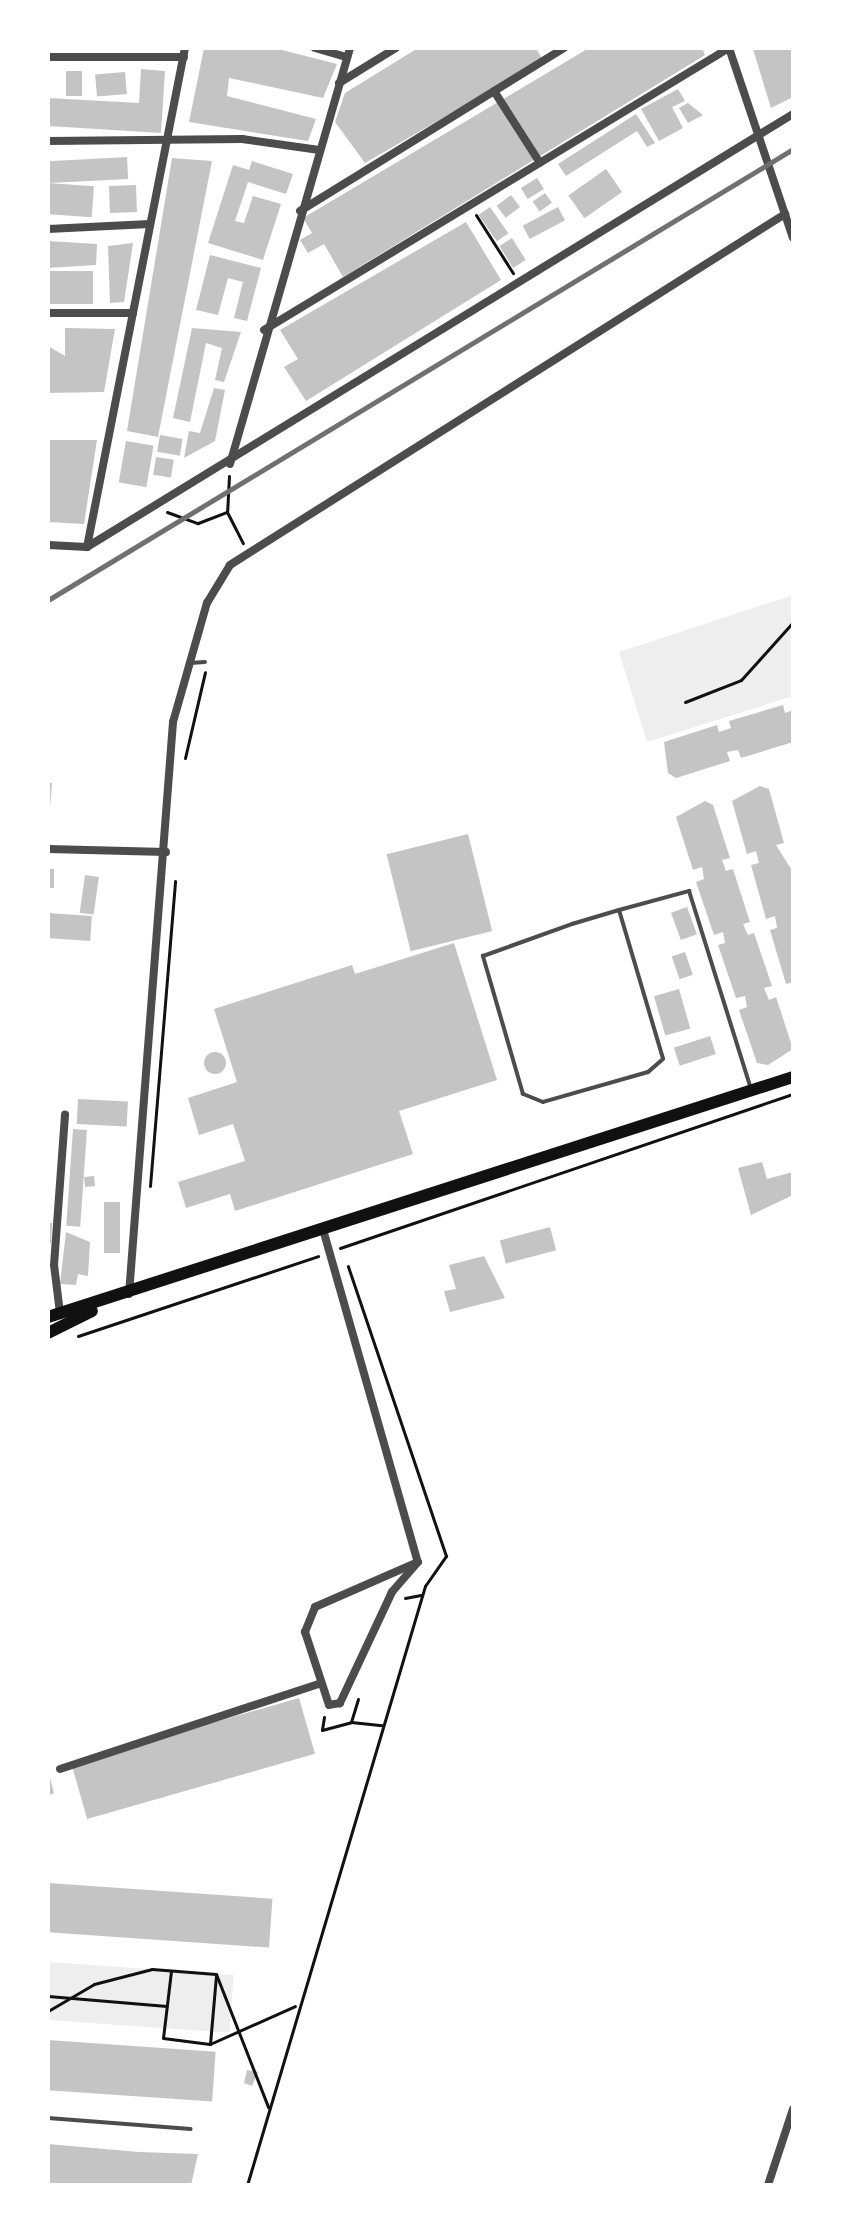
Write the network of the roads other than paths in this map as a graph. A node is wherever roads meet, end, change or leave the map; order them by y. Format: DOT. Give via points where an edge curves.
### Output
graph roads {
  1 [pos="315,48"];
  2 [pos="396,48"];
  3 [pos="544,48"];
  4 [pos="564,48"];
  5 [pos="729,48"];
  6 [pos="184,52"];
  7 [pos="109,53"];
  8 [pos="348,53"];
  9 [pos="48,57"];
  10 [pos="550,57"];
  11 [pos="339,83"];
  12 [pos="494,91"];
  13 [pos="793,114"];
  14 [pos="167,138"];
  15 [pos="754,139"];
  16 [pos="48,141"];
  17 [pos="319,150"];
  18 [pos="540,163"];
  19 [pos="300,211"];
  20 [pos="789,213"];
  21 [pos="150,224"];
  22 [pos="48,229"];
  23 [pos="793,238"];
  24 [pos="48,313"];
  25 [pos="133,313"];
  26 [pos="264,330"];
  27 [pos="230,464"];
  28 [pos="48,545"];
  29 [pos="87,547"];
  30 [pos="206,661"];
  31 [pos="190,663"];
  32 [pos="48,849"];
  33 [pos="166,852"];
  34 [pos="619,910"];
  35 [pos="793,1077"];
  36 [pos="752,1091"];
  37 [pos="65,1114"];
  38 [pos="324,1233"];
  39 [pos="129,1296"];
  40 [pos="103,1305"];
  41 [pos="54,1315"];
  42 [pos="48,1333"];
  43 [pos="418,1562"];
  44 [pos="319,1684"];
  45 [pos="60,1769"];
  46 [pos="793,2109"];
  47 [pos="48,2118"];
  48 [pos="191,2129"];
  49 [pos="768,2185"];
  1 -- 8 [label="street"];
  2 -- 11 [label="street"];
  3 -- 10 [label="street"];
  4 -- 10 [label="street"];
  5 -- 15 [label="street"];
  5 -- 18 [label="street"];
  6 -- 7 [label="street"];
  6 -- 14 [label="street"];
  7 -- 9 [label="street"];
  8 -- 11 [label="street"];
  10 -- 12 [label="street"];
  11 -- 17 [label="street"];
  12 -- 18 [label="street"];
  12 -- 19 [label="street"];
  13 -- 15 [label="street"];
  14 -- 16 [label="street"];
  14 -- 17 [label="street"];
  14 -- 21 [label="street"];
  15 -- 20 [label="street"];
  15 -- 27 [label="street"];
  17 -- 19 [label="street"];
  18 -- 26 [label="street"];
  19 -- 26 [label="street"];
  20 -- 23 [label="street"];
  20 -- 31 [label="street" via="249,549 207,603"];
  21 -- 22 [label="street"];
  21 -- 25 [label="street"];
  24 -- 25 [label="street"];
  25 -- 29 [label="street"];
  26 -- 27 [label="street"];
  27 -- 29 [label="street"];
  28 -- 29 [label="street"];
  30 -- 31 [label="lane"];
  31 -- 33 [label="street" via="173,722"];
  32 -- 33 [label="street"];
  33 -- 39 [label="street"];
  34 -- 34 [label="lane" via="483,956 531,1101 648,1072 663,1059"];
  34 -- 36 [label="lane" via="689,891"];
  35 -- 36 [label="main road"];
  36 -- 38 [label="main road"];
  37 -- 41 [label="street"];
  38 -- 39 [label="main road"];
  38 -- 43 [label="street"];
  39 -- 40 [label="main road"];
  40 -- 41 [label="main road"];
  40 -- 42 [label="main road"];
  43 -- 44 [label="street" via="315,1607 305,1632"];
  43 -- 44 [label="street" via="392,1592 340,1703 329,1705"];
  44 -- 45 [label="street"];
  46 -- 49 [label="street"];
  47 -- 48 [label="lane"];
}
